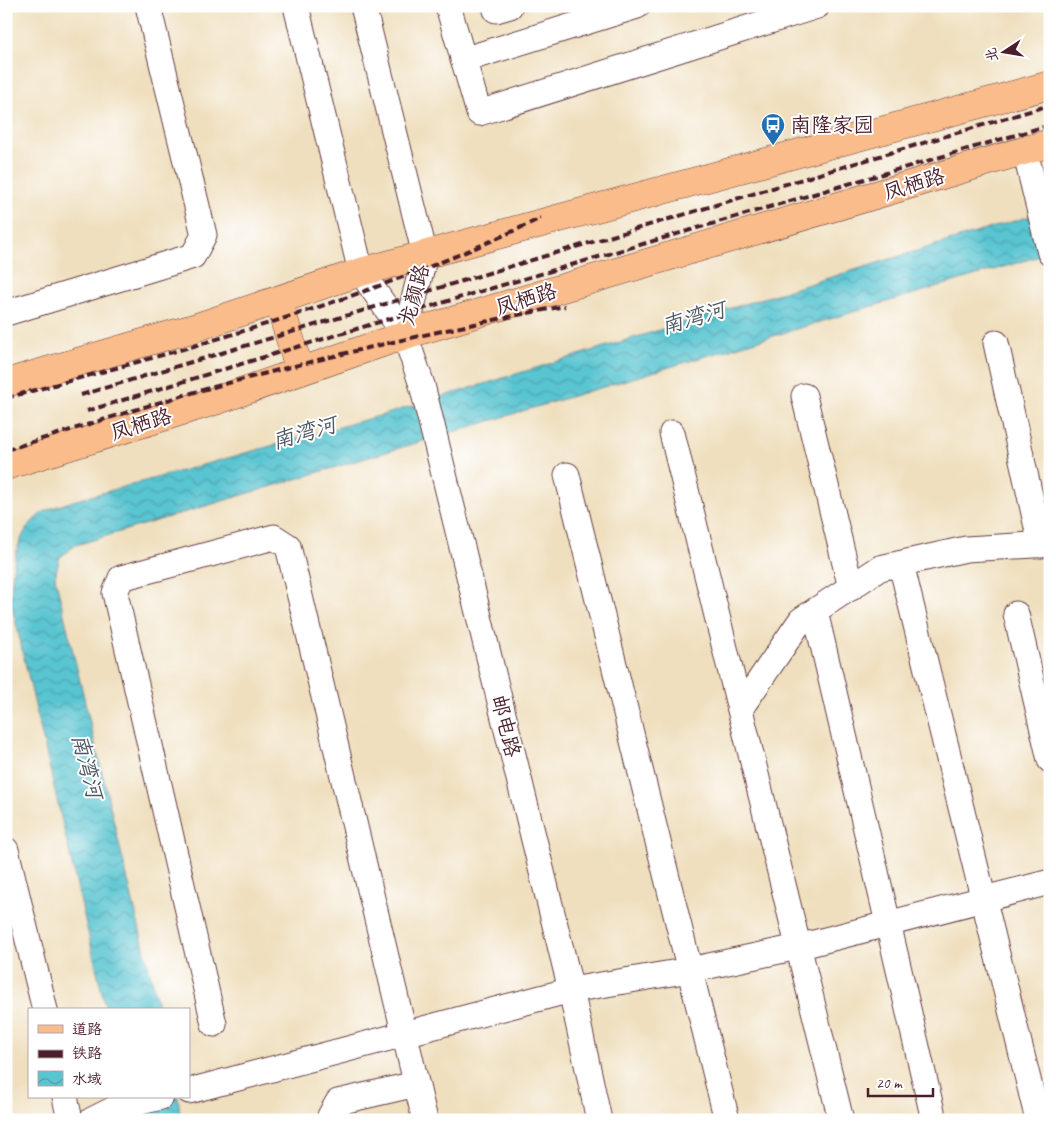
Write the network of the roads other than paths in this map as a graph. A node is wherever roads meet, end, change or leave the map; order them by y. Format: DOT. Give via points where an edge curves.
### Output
graph roads {
  1 [pos="148,6"];
  2 [pos="296,6"];
  3 [pos="363,6"];
  4 [pos="448,6"];
  5 [pos="495,6"];
  6 [pos="510,6"];
  7 [pos="637,6"];
  8 [pos="817,6"];
  9 [pos="463,60"];
  10 [pos="1050,85"];
  11 [pos="1038,147"];
  12 [pos="1050,253"];
  13 [pos="425,255"];
  14 [pos="361,272"];
  15 [pos="278,300"];
  16 [pos="6,313"];
  17 [pos="405,335"];
  18 [pos="996,343"];
  19 [pos="300,372"];
  20 [pos="6,383"];
  21 [pos="804,396"];
  22 [pos="672,433"];
  23 [pos="6,466"];
  24 [pos="567,475"];
  25 [pos="1045,544"];
  26 [pos="901,564"];
  27 [pos="851,588"];
  28 [pos="815,611"];
  29 [pos="1016,614"];
  30 [pos="740,709"];
  31 [pos="1050,760"];
  32 [pos="6,850"];
  33 [pos="1050,882"];
  34 [pos="984,899"];
  35 [pos="888,924"];
  36 [pos="798,946"];
  37 [pos="690,970"];
  38 [pos="571,990"];
  39 [pos="44,1008"];
  40 [pos="214,1024"];
  41 [pos="404,1034"];
  42 [pos="416,1084"];
  43 [pos="190,1091"];
  44 [pos="64,1098"];
  45 [pos="157,1098"];
  46 [pos="70,1120"];
  47 [pos="92,1120"];
  48 [pos="331,1120"];
  49 [pos="425,1120"];
  50 [pos="599,1120"];
  51 [pos="727,1120"];
  52 [pos="841,1120"];
  53 [pos="934,1120"];
  54 [pos="1038,1120"];
  1 -- 16 [label="street" via="204,235 193,256"];
  2 -- 14 [label="street, 龙颜路"];
  3 -- 13 [label="street, 龙颜路"];
  4 -- 9 [label="street"];
  5 -- 6 [label="street" via="496,10"];
  7 -- 9 [label="street"];
  8 -- 9 [label="street" via="479,113"];
  10 -- 13 [label="main road"];
  11 -- 12 [label="street" via="1041,214"];
  11 -- 17 [label="main road, 凤栖路"];
  13 -- 14 [label="main road"];
  13 -- 17 [label="street, 龙颜路"];
  14 -- 15 [label="main road"];
  14 -- 17 [label="street, 龙颜路"];
  15 -- 19 [label="main road"];
  15 -- 20 [label="main road"];
  17 -- 19 [label="main road, 凤栖路"];
  17 -- 38 [label="street, 邮电路" via="442,463"];
  18 -- 25 [label="street"];
  19 -- 23 [label="main road, 凤栖路"];
  21 -- 27 [label="street"];
  22 -- 30 [label="street"];
  24 -- 37 [label="street"];
  25 -- 26 [label="street" via="966,549"];
  26 -- 27 [label="street" via="880,568"];
  26 -- 34 [label="street"];
  27 -- 28 [label="street"];
  28 -- 30 [label="street" via="801,620"];
  28 -- 35 [label="street"];
  29 -- 31 [label="street"];
  30 -- 36 [label="street"];
  32 -- 39 [label="street"];
  33 -- 34 [label="street"];
  34 -- 35 [label="street"];
  34 -- 54 [label="street"];
  35 -- 36 [label="street"];
  35 -- 53 [label="street"];
  36 -- 37 [label="street"];
  36 -- 52 [label="street"];
  37 -- 38 [label="street"];
  37 -- 51 [label="street"];
  38 -- 41 [label="street"];
  38 -- 50 [label="street, 邮电路"];
  40 -- 41 [label="street" via="115,593 121,578 274,537 288,546"];
  41 -- 42 [label="street"];
  41 -- 43 [label="street"];
  42 -- 48 [label="street" via="338,1102"];
  42 -- 49 [label="street"];
  44 -- 46 [label="street"];
  45 -- 47 [label="street" via="116,1108"];
}
